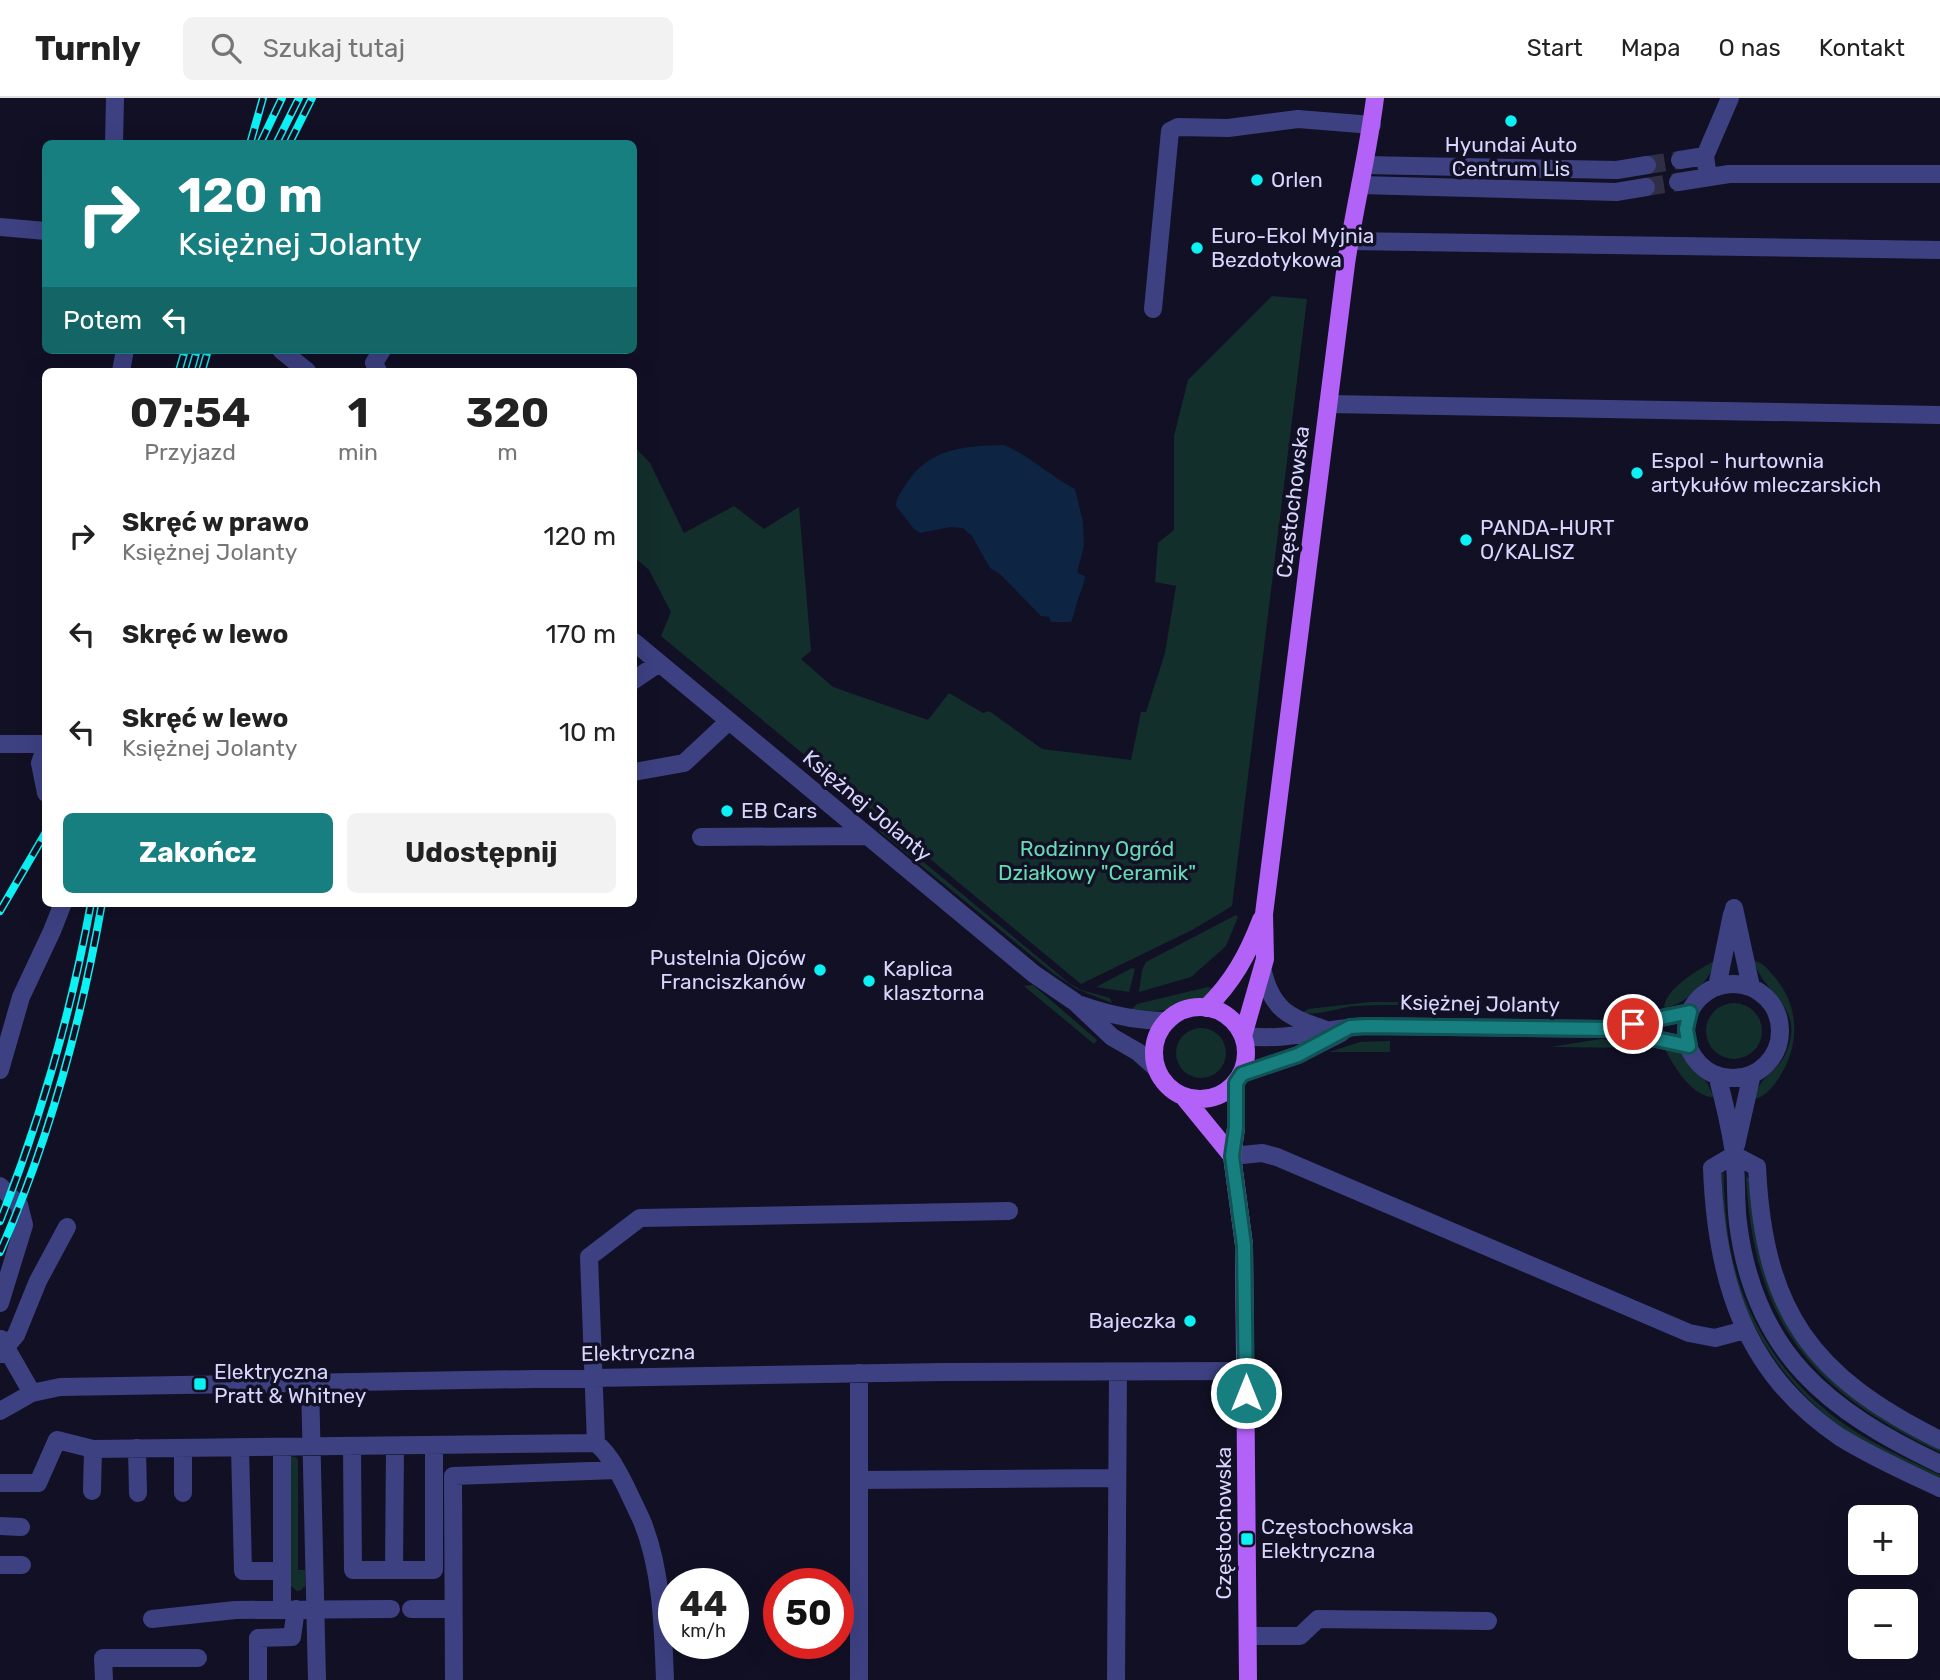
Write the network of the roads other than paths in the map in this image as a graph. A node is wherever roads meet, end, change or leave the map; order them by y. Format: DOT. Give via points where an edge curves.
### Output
graph roads {
  1 [pos="115,98"];
  2 [pos="1375,98"];
  3 [pos="1730,98"];
  4 [pos="1371,125"];
  5 [pos="114,140"];
  6 [pos="1705,156"];
  7 [pos="1680,160"];
  8 [pos="1364,164"];
  9 [pos="1647,165"];
  10 [pos="1940,174"];
  11 [pos="1708,177"];
  12 [pos="1678,182"];
  13 [pos="1360,185"];
  14 [pos="1646,187"];
  15 [pos="0,226"];
  16 [pos="42,231"];
  17 [pos="1349,241"];
  18 [pos="1940,250"];
  19 [pos="1153,309"];
  20 [pos="286,354"];
  21 [pos="303,368"];
  22 [pos="1328,404"];
  23 [pos="1940,415"];
  24 [pos="637,645"];
  25 [pos="659,663"];
  26 [pos="637,678"];
  27 [pos="729,721"];
  28 [pos="0,744"];
  29 [pos="42,745"];
  30 [pos="42,757"];
  31 [pos="637,771"];
  32 [pos="42,780"];
  33 [pos="867,836"];
  34 [pos="701,837"];
  35 [pos="61,907"];
  36 [pos="1264,914"];
  37 [pos="1263,972"];
  38 [pos="1717,986"];
  39 [pos="1751,987"];
  40 [pos="1075,1002"];
  41 [pos="1206,1008"];
  42 [pos="1690,1012"];
  43 [pos="1168,1021"];
  44 [pos="1350,1027"];
  45 [pos="1609,1029"];
  46 [pos="1327,1030"];
  47 [pos="1243,1036"];
  48 [pos="1689,1046"];
  49 [pos="1,1063"];
  50 [pos="1157,1069"];
  51 [pos="1752,1074"];
  52 [pos="1717,1075"];
  53 [pos="1239,1078"];
  54 [pos="1183,1096"];
  55 [pos="1734,1155"];
  56 [pos="1232,1156"];
  57 [pos="0,1186"];
  58 [pos="1009,1211"];
  59 [pos="67,1227"];
  60 [pos="0,1303"];
  61 [pos="1745,1330"];
  62 [pos="2,1347"];
  63 [pos="1246,1371"];
  64 [pos="859,1373"];
  65 [pos="1118,1373"];
  66 [pos="594,1377"];
  67 [pos="310,1382"];
  68 [pos="32,1393"];
  69 [pos="0,1410"];
  70 [pos="1940,1440"];
  71 [pos="596,1443"];
  72 [pos="434,1445"];
  73 [pos="312,1446"];
  74 [pos="395,1446"];
  75 [pos="240,1447"];
  76 [pos="282,1447"];
  77 [pos="352,1447"];
  78 [pos="137,1448"];
  79 [pos="183,1448"];
  80 [pos="93,1449"];
  81 [pos="1940,1464"];
  82 [pos="617,1470"];
  83 [pos="1117,1478"];
  84 [pos="859,1480"];
  85 [pos="0,1483"];
  86 [pos="1940,1488"];
  87 [pos="92,1491"];
  88 [pos="138,1493"];
  89 [pos="183,1493"];
  90 [pos="0,1526"];
  91 [pos="21,1527"];
  92 [pos="0,1565"];
  93 [pos="22,1565"];
  94 [pos="394,1570"];
  95 [pos="282,1571"];
  96 [pos="289,1609"];
  97 [pos="316,1609"];
  98 [pos="391,1609"];
  99 [pos="411,1609"];
  100 [pos="453,1609"];
  101 [pos="152,1619"];
  102 [pos="1488,1621"];
  103 [pos="1248,1636"];
  104 [pos="198,1658"];
  105 [pos="104,1680"];
  106 [pos="258,1680"];
  107 [pos="317,1680"];
  108 [pos="454,1680"];
  109 [pos="665,1680"];
  110 [pos="859,1680"];
  111 [pos="1116,1680"];
  112 [pos="1248,1680"];
  1 -- 5 [label="street"];
  2 -- 4 [label="main road, Częstochowska"];
  3 -- 6 [label="street"];
  4 -- 8 [label="main road, Częstochowska"];
  4 -- 19 [label="street" via="1298,119 1170,131"];
  6 -- 7 [label="street"];
  6 -- 11 [label="street"];
  8 -- 9 [label="street" via="1617,170"];
  8 -- 13 [label="main road, Częstochowska"];
  10 -- 11 [label="street"];
  11 -- 12 [label="street"];
  13 -- 14 [label="street" via="1616,192"];
  13 -- 17 [label="main road, Częstochowska"];
  15 -- 16 [label="street"];
  17 -- 18 [label="street"];
  17 -- 22 [label="main road, Częstochowska"];
  20 -- 21 [label="street"];
  22 -- 23 [label="street"];
  22 -- 36 [label="main road, Częstochowska"];
  24 -- 25 [label="street, Księżnej Jolanty"];
  25 -- 26 [label="street"];
  25 -- 27 [label="street, Księżnej Jolanty"];
  27 -- 31 [label="street" via="684,763"];
  27 -- 33 [label="street, Księżnej Jolanty"];
  28 -- 29 [label="street"];
  30 -- 32 [label="street"];
  33 -- 34 [label="street"];
  33 -- 40 [label="street, Księżnej Jolanty" via="1034,974"];
  35 -- 49 [label="street" via="21,997"];
  36 -- 37 [label="main road, Częstochowska"];
  36 -- 41 [label="main road, Częstochowska" via="1241,966"];
  37 -- 46 [label="street" via="1276,1005"];
  37 -- 47 [label="main road, Częstochowska"];
  38 -- 39 [label="street"];
  38 -- 39 [label="street" via="1734,908"];
  38 -- 42 [label="street" via="1701,996"];
  39 -- 51 [label="street" via="1768,998 1780,1025 1774,1055"];
  40 -- 43 [label="street, Księżnej Jolanty" via="1119,1016"];
  40 -- 50 [label="street, Księżnej Jolanty" via="1112,1037"];
  41 -- 43 [label="main road" via="1186,1010"];
  41 -- 47 [label="main road" via="1229,1017"];
  42 -- 45 [label="street, Księżnej Jolanty"];
  42 -- 48 [label="street"];
  43 -- 50 [label="main road" via="1154,1049"];
  44 -- 45 [label="street, Księżnej Jolanty"];
  44 -- 46 [label="street, Księżnej Jolanty"];
  44 -- 53 [label="street, Księżnej Jolanty" via="1298,1055"];
  45 -- 48 [label="street, Księżnej Jolanty"];
  46 -- 47 [label="street, Księżnej Jolanty" via="1283,1038"];
  47 -- 53 [label="main road" via="1247,1051"];
  48 -- 52 [label="street" via="1700,1064"];
  50 -- 54 [label="main road" via="1163,1081"];
  51 -- 52 [label="street"];
  51 -- 55 [label="street"];
  52 -- 55 [label="street"];
  53 -- 54 [label="main road" via="1218,1096"];
  53 -- 56 [label="main road, Częstochowska"];
  54 -- 56 [label="main road"];
  55 -- 61 [label="street" via="1712,1168 1713,1211 1721,1263"];
  55 -- 70 [label="street" via="1757,1167 1761,1222 1772,1270 1801,1332 1828,1366 1863,1396"];
  55 -- 81 [label="street" via="1738,1222 1748,1270 1763,1312 1787,1352 1813,1385 1847,1413"];
  56 -- 61 [label="street" via="1262,1153 1277,1157 1689,1333 1715,1338"];
  56 -- 63 [label="main road, Częstochowska" via="1244,1245"];
  57 -- 60 [label="street" via="19,1205 24,1225"];
  58 -- 66 [label="street" via="640,1218 589,1257"];
  59 -- 62 [label="street" via="16,1335"];
  61 -- 86 [label="street" via="1784,1385 1818,1419 1858,1448"];
  62 -- 68 [label="street"];
  63 -- 65 [label="street, Elektryczna"];
  63 -- 103 [label="main road, Częstochowska"];
  64 -- 65 [label="street, Elektryczna"];
  64 -- 66 [label="street, Elektryczna"];
  64 -- 84 [label="street"];
  65 -- 83 [label="street"];
  66 -- 67 [label="street, Elektryczna"];
  66 -- 71 [label="street"];
  67 -- 68 [label="street, Elektryczna" via="60,1387"];
  67 -- 73 [label="street"];
  68 -- 69 [label="street, Elektryczna"];
  71 -- 72 [label="street"];
  71 -- 82 [label="street"];
  72 -- 74 [label="street"];
  72 -- 94 [label="street" via="433,1570"];
  73 -- 76 [label="street"];
  73 -- 77 [label="street"];
  73 -- 97 [label="street"];
  74 -- 77 [label="street"];
  74 -- 94 [label="street"];
  75 -- 76 [label="street"];
  75 -- 79 [label="street"];
  75 -- 95 [label="street" via="243,1571"];
  76 -- 95 [label="street"];
  77 -- 94 [label="street" via="353,1570"];
  78 -- 79 [label="street"];
  78 -- 80 [label="street"];
  78 -- 88 [label="street"];
  79 -- 89 [label="street"];
  80 -- 85 [label="street" via="57,1440 38,1483"];
  80 -- 87 [label="street"];
  82 -- 100 [label="street" via="453,1476"];
  82 -- 109 [label="street" via="643,1523 653,1558"];
  83 -- 84 [label="street"];
  83 -- 111 [label="street"];
  84 -- 110 [label="street"];
  90 -- 91 [label="street"];
  92 -- 93 [label="street"];
  95 -- 96 [label="street"];
  96 -- 97 [label="street"];
  96 -- 101 [label="street"];
  96 -- 106 [label="street" via="292,1637 258,1638"];
  97 -- 98 [label="street"];
  97 -- 107 [label="street"];
  99 -- 100 [label="street"];
  100 -- 108 [label="street"];
  102 -- 103 [label="street" via="1318,1619 1300,1636"];
  103 -- 112 [label="main road, Częstochowska"];
  104 -- 105 [label="street" via="103,1658"];
}
